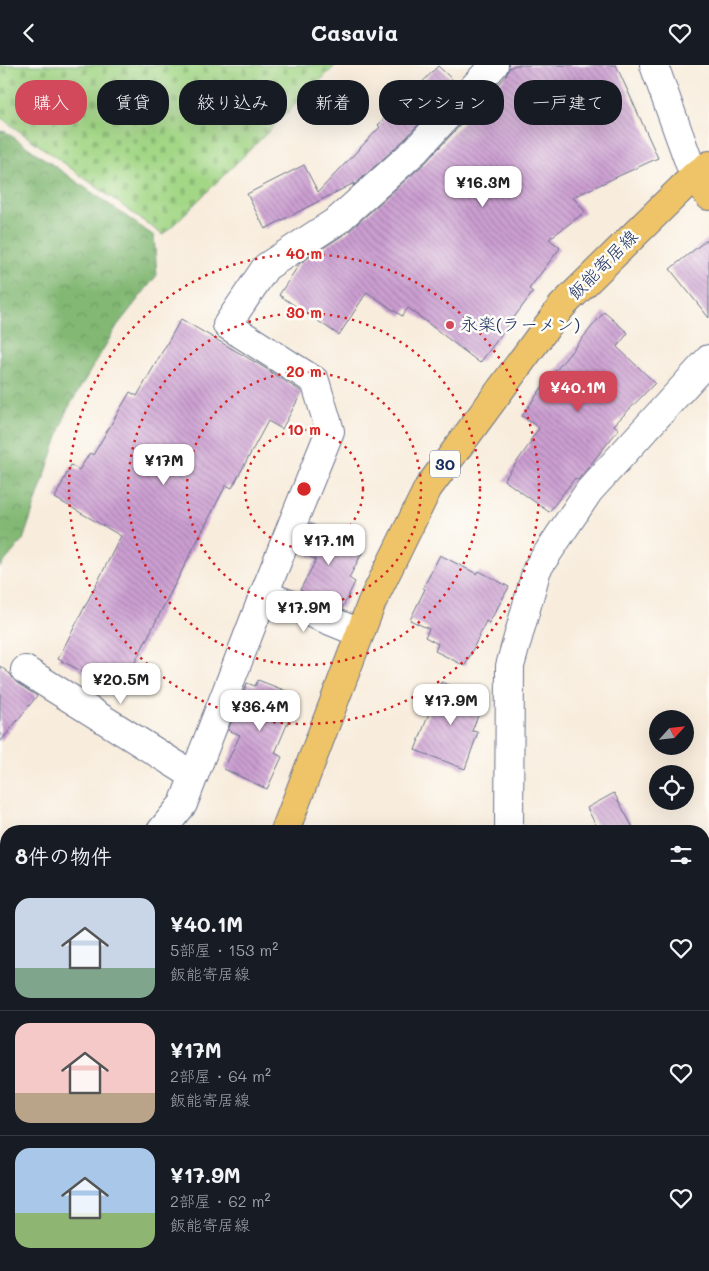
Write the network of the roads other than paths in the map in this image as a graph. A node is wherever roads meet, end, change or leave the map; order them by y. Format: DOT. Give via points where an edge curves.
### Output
graph roads {
  1 [pos="494,65"];
  2 [pos="654,65"];
  3 [pos="704,179"];
  4 [pos="709,359"];
  5 [pos="264,594"];
  6 [pos="360,633"];
  7 [pos="25,670"];
  8 [pos="194,776"];
  9 [pos="166,825"];
  10 [pos="287,825"];
  11 [pos="509,825"];
  1 -- 5 [label="street" via="416,150 345,213 266,267 227,325 315,381 330,431"];
  2 -- 3 [label="street"];
  3 -- 6 [label="main road, 飯能寄居線 / 30" via="562,306 428,488"];
  4 -- 11 [label="street" via="589,491 537,569 510,666"];
  5 -- 6 [label="street"];
  5 -- 8 [label="street"];
  6 -- 10 [label="main road, 飯能寄居線 / 30"];
  7 -- 8 [label="street"];
  8 -- 9 [label="street" via="184,804"];
}
